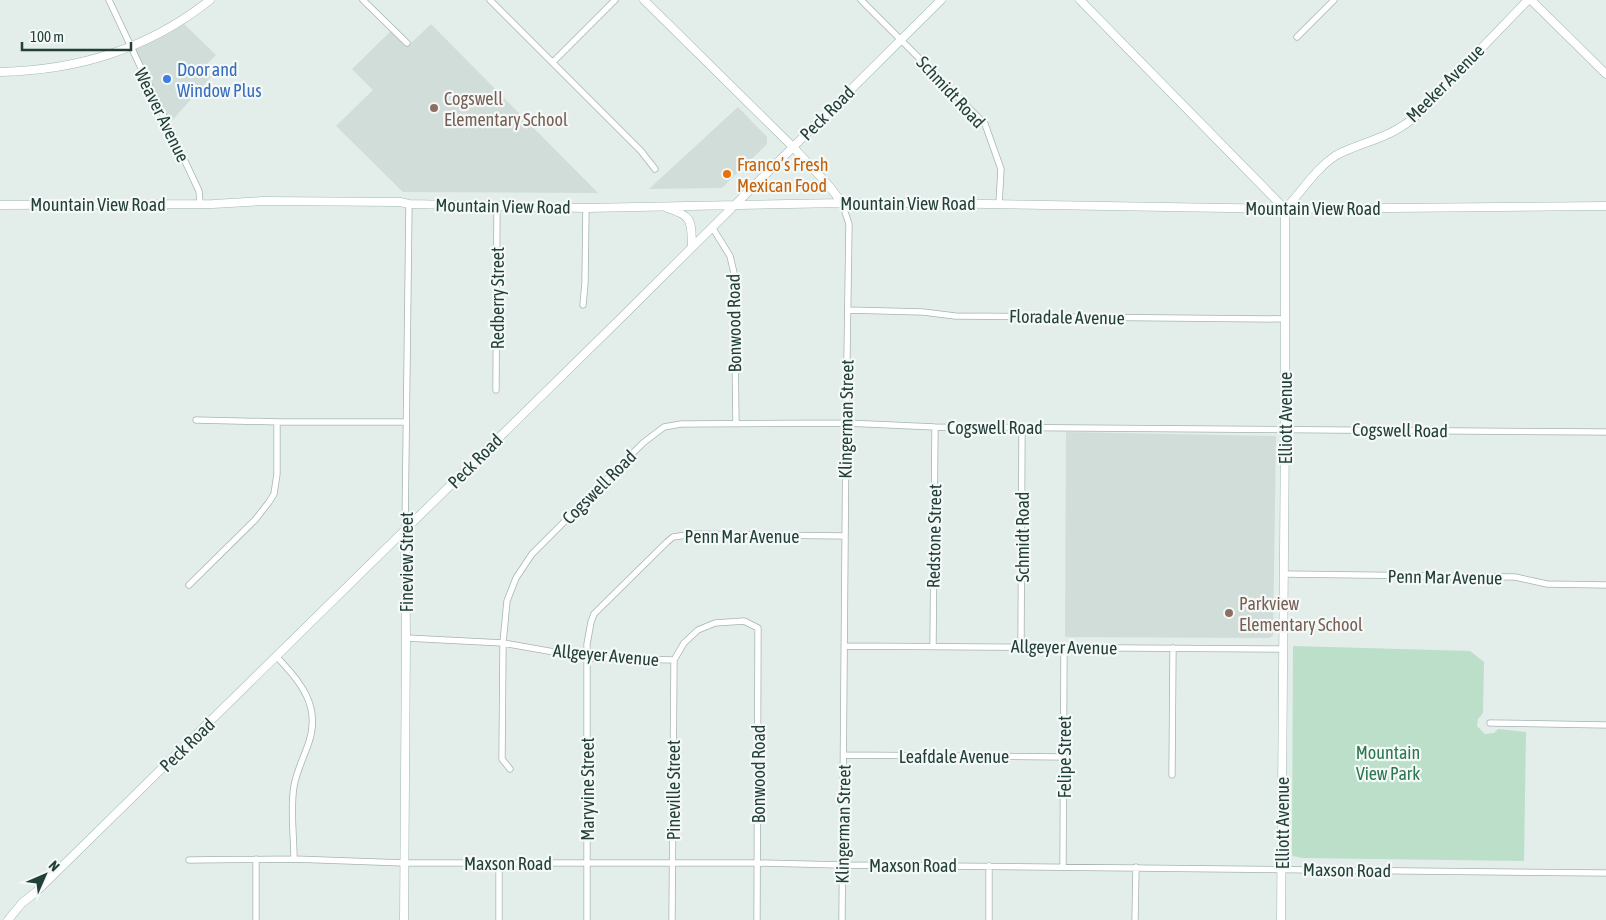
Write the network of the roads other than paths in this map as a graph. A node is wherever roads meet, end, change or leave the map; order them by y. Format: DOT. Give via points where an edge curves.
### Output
graph roads {
  1 [pos="108,0"];
  2 [pos="210,0"];
  3 [pos="364,0"];
  4 [pos="490,0"];
  5 [pos="615,0"];
  6 [pos="644,0"];
  7 [pos="861,0"];
  8 [pos="941,0"];
  9 [pos="1080,0"];
  10 [pos="1334,0"];
  11 [pos="1530,0"];
  12 [pos="1297,37"];
  13 [pos="901,40"];
  14 [pos="406,43"];
  15 [pos="130,48"];
  16 [pos="553,62"];
  17 [pos="0,72"];
  18 [pos="1606,74"];
  19 [pos="793,147"];
  20 [pos="655,169"];
  21 [pos="842,203"];
  22 [pos="200,204"];
  23 [pos="409,204"];
  24 [pos="734,204"];
  25 [pos="999,204"];
  26 [pos="0,205"];
  27 [pos="497,206"];
  28 [pos="658,206"];
  29 [pos="1606,206"];
  30 [pos="586,208"];
  31 [pos="1284,209"];
  32 [pos="712,227"];
  33 [pos="692,247"];
  34 [pos="583,305"];
  35 [pos="848,310"];
  36 [pos="1285,319"];
  37 [pos="496,390"];
  38 [pos="196,420"];
  39 [pos="277,422"];
  40 [pos="406,422"];
  41 [pos="846,423"];
  42 [pos="736,424"];
  43 [pos="935,426"];
  44 [pos="1022,427"];
  45 [pos="1285,429"];
  46 [pos="1606,432"];
  47 [pos="405,530"];
  48 [pos="845,536"];
  49 [pos="1284,574"];
  50 [pos="189,585"];
  51 [pos="1606,585"];
  52 [pos="758,628"];
  53 [pos="406,638"];
  54 [pos="503,644"];
  55 [pos="845,646"];
  56 [pos="933,646"];
  57 [pos="1021,646"];
  58 [pos="1064,647"];
  59 [pos="1173,648"];
  60 [pos="1283,649"];
  61 [pos="277,657"];
  62 [pos="588,658"];
  63 [pos="674,660"];
  64 [pos="1490,724"];
  65 [pos="1606,725"];
  66 [pos="844,756"];
  67 [pos="1064,756"];
  68 [pos="510,769"];
  69 [pos="1172,775"];
  70 [pos="256,859"];
  71 [pos="294,859"];
  72 [pos="189,860"];
  73 [pos="587,862"];
  74 [pos="404,863"];
  75 [pos="499,863"];
  76 [pos="672,863"];
  77 [pos="758,863"];
  78 [pos="842,865"];
  79 [pos="989,866"];
  80 [pos="1063,867"];
  81 [pos="1136,867"];
  82 [pos="1281,869"];
  83 [pos="1606,873"];
  84 [pos="13,913"];
  85 [pos="0,919"];
  86 [pos="8,920"];
  87 [pos="256,920"];
  88 [pos="404,920"];
  89 [pos="499,920"];
  90 [pos="587,920"];
  91 [pos="672,920"];
  92 [pos="757,920"];
  93 [pos="842,920"];
  94 [pos="989,920"];
  95 [pos="1135,920"];
  96 [pos="1281,920"];
  1 -- 15 [label="street, Weaver Avenue"];
  2 -- 15 [label="street" via="172,28"];
  3 -- 14 [label="street"];
  4 -- 16 [label="street"];
  5 -- 16 [label="street"];
  6 -- 19 [label="street, Klingerman Street"];
  7 -- 13 [label="street, Schmidt Road"];
  8 -- 13 [label="street, Peck Road"];
  9 -- 31 [label="street"];
  10 -- 12 [label="street"];
  11 -- 18 [label="street"];
  11 -- 31 [label="street, Meeker Avenue" via="1415,117 1395,131 1336,156 1318,169"];
  13 -- 19 [label="street, Peck Road"];
  13 -- 25 [label="street, Schmidt Road" via="986,124 1001,169"];
  15 -- 17 [label="street" via="50,69"];
  15 -- 22 [label="street, Weaver Avenue" via="198,191"];
  16 -- 20 [label="street"];
  19 -- 21 [label="street, Klingerman Street"];
  19 -- 24 [label="street, Peck Road"];
  21 -- 24 [label="street, Mountain View Road"];
  21 -- 25 [label="street, Mountain View Road"];
  21 -- 35 [label="street, Klingerman Street" via="849,224"];
  22 -- 23 [label="street, Mountain View Road" via="263,201"];
  22 -- 26 [label="street, Mountain View Road"];
  23 -- 27 [label="street, Mountain View Road"];
  23 -- 40 [label="street, Fineview Street"];
  24 -- 28 [label="street, Mountain View Road"];
  24 -- 32 [label="street, Peck Road"];
  25 -- 31 [label="street, Mountain View Road"];
  27 -- 30 [label="street, Mountain View Road"];
  27 -- 37 [label="street, Redberry Street"];
  28 -- 30 [label="street, Mountain View Road"];
  28 -- 33 [label="street" via="688,217"];
  29 -- 31 [label="street, Mountain View Road"];
  30 -- 34 [label="street"];
  31 -- 36 [label="street, Elliott Avenue"];
  32 -- 33 [label="street, Peck Road"];
  32 -- 42 [label="street, Bonwood Road" via="730,256 734,273"];
  33 -- 47 [label="street, Peck Road"];
  35 -- 36 [label="street, Floradale Avenue" via="955,316"];
  35 -- 41 [label="street, Klingerman Street"];
  36 -- 45 [label="street, Elliott Avenue"];
  38 -- 39 [label="street"];
  39 -- 40 [label="street"];
  39 -- 50 [label="street" via="274,494 255,520"];
  40 -- 47 [label="street, Fineview Street"];
  41 -- 42 [label="street, Cogswell Road"];
  41 -- 43 [label="street, Cogswell Road"];
  41 -- 48 [label="street, Klingerman Street"];
  42 -- 54 [label="street, Cogswell Road" via="672,424 643,443 532,554 516,578 507,601"];
  43 -- 44 [label="street, Cogswell Road"];
  43 -- 56 [label="street, Redstone Street"];
  44 -- 45 [label="street, Cogswell Road"];
  44 -- 57 [label="street, Schmidt Road"];
  45 -- 46 [label="street, Cogswell Road"];
  45 -- 49 [label="street, Elliott Avenue"];
  47 -- 53 [label="street, Fineview Street"];
  47 -- 61 [label="street, Peck Road"];
  48 -- 55 [label="street, Klingerman Street"];
  48 -- 62 [label="street, Penn Mar Avenue" via="686,534 673,537 594,614 587,644"];
  49 -- 51 [label="street, Penn Mar Avenue" via="1515,578 1547,584"];
  49 -- 60 [label="street, Elliott Avenue"];
  52 -- 63 [label="street, Allgeyer Avenue" via="744,621 715,623 698,630 684,643"];
  52 -- 77 [label="street, Bonwood Road"];
  53 -- 54 [label="street, Allgeyer Avenue"];
  53 -- 74 [label="street, Fineview Street"];
  54 -- 62 [label="street, Allgeyer Avenue"];
  54 -- 68 [label="street" via="502,759"];
  55 -- 56 [label="street, Allgeyer Avenue"];
  55 -- 66 [label="street, Klingerman Street"];
  56 -- 57 [label="street, Allgeyer Avenue"];
  57 -- 58 [label="street, Allgeyer Avenue"];
  58 -- 59 [label="street, Allgeyer Avenue"];
  58 -- 67 [label="street, Felipe Street"];
  59 -- 60 [label="street, Allgeyer Avenue"];
  59 -- 69 [label="street"];
  60 -- 82 [label="street, Elliott Avenue"];
  61 -- 71 [label="street" via="295,676 308,697 312,720 312,732 298,767 292,798"];
  61 -- 84 [label="street, Peck Road"];
  62 -- 63 [label="street, Allgeyer Avenue"];
  62 -- 73 [label="street, Maryvine Street"];
  63 -- 76 [label="street, Pineville Street"];
  64 -- 65 [label="street"];
  66 -- 67 [label="street, Leafdale Avenue"];
  66 -- 78 [label="street, Klingerman Street"];
  67 -- 80 [label="street, Felipe Street"];
  70 -- 71 [label="street, Maxson Road"];
  70 -- 72 [label="street, Maxson Road"];
  70 -- 87 [label="street"];
  71 -- 74 [label="street, Maxson Road"];
  73 -- 75 [label="street, Maxson Road"];
  73 -- 76 [label="street, Maxson Road"];
  73 -- 90 [label="street, Maryvine Street"];
  74 -- 75 [label="street, Maxson Road"];
  74 -- 88 [label="street, Fineview Street"];
  75 -- 89 [label="street"];
  76 -- 77 [label="street, Maxson Road"];
  76 -- 91 [label="street, Pineville Street"];
  77 -- 78 [label="street, Maxson Road"];
  77 -- 92 [label="street, Bonwood Road"];
  78 -- 79 [label="street, Maxson Road"];
  78 -- 93 [label="street, Klingerman Street"];
  79 -- 80 [label="street, Maxson Road"];
  79 -- 94 [label="street"];
  80 -- 81 [label="street, Maxson Road"];
  81 -- 82 [label="street, Maxson Road"];
  81 -- 95 [label="street"];
  82 -- 83 [label="street, Maxson Road"];
  82 -- 96 [label="street, Elliott Avenue"];
  84 -- 85 [label="street"];
  84 -- 86 [label="street, Peck Road"];
}
